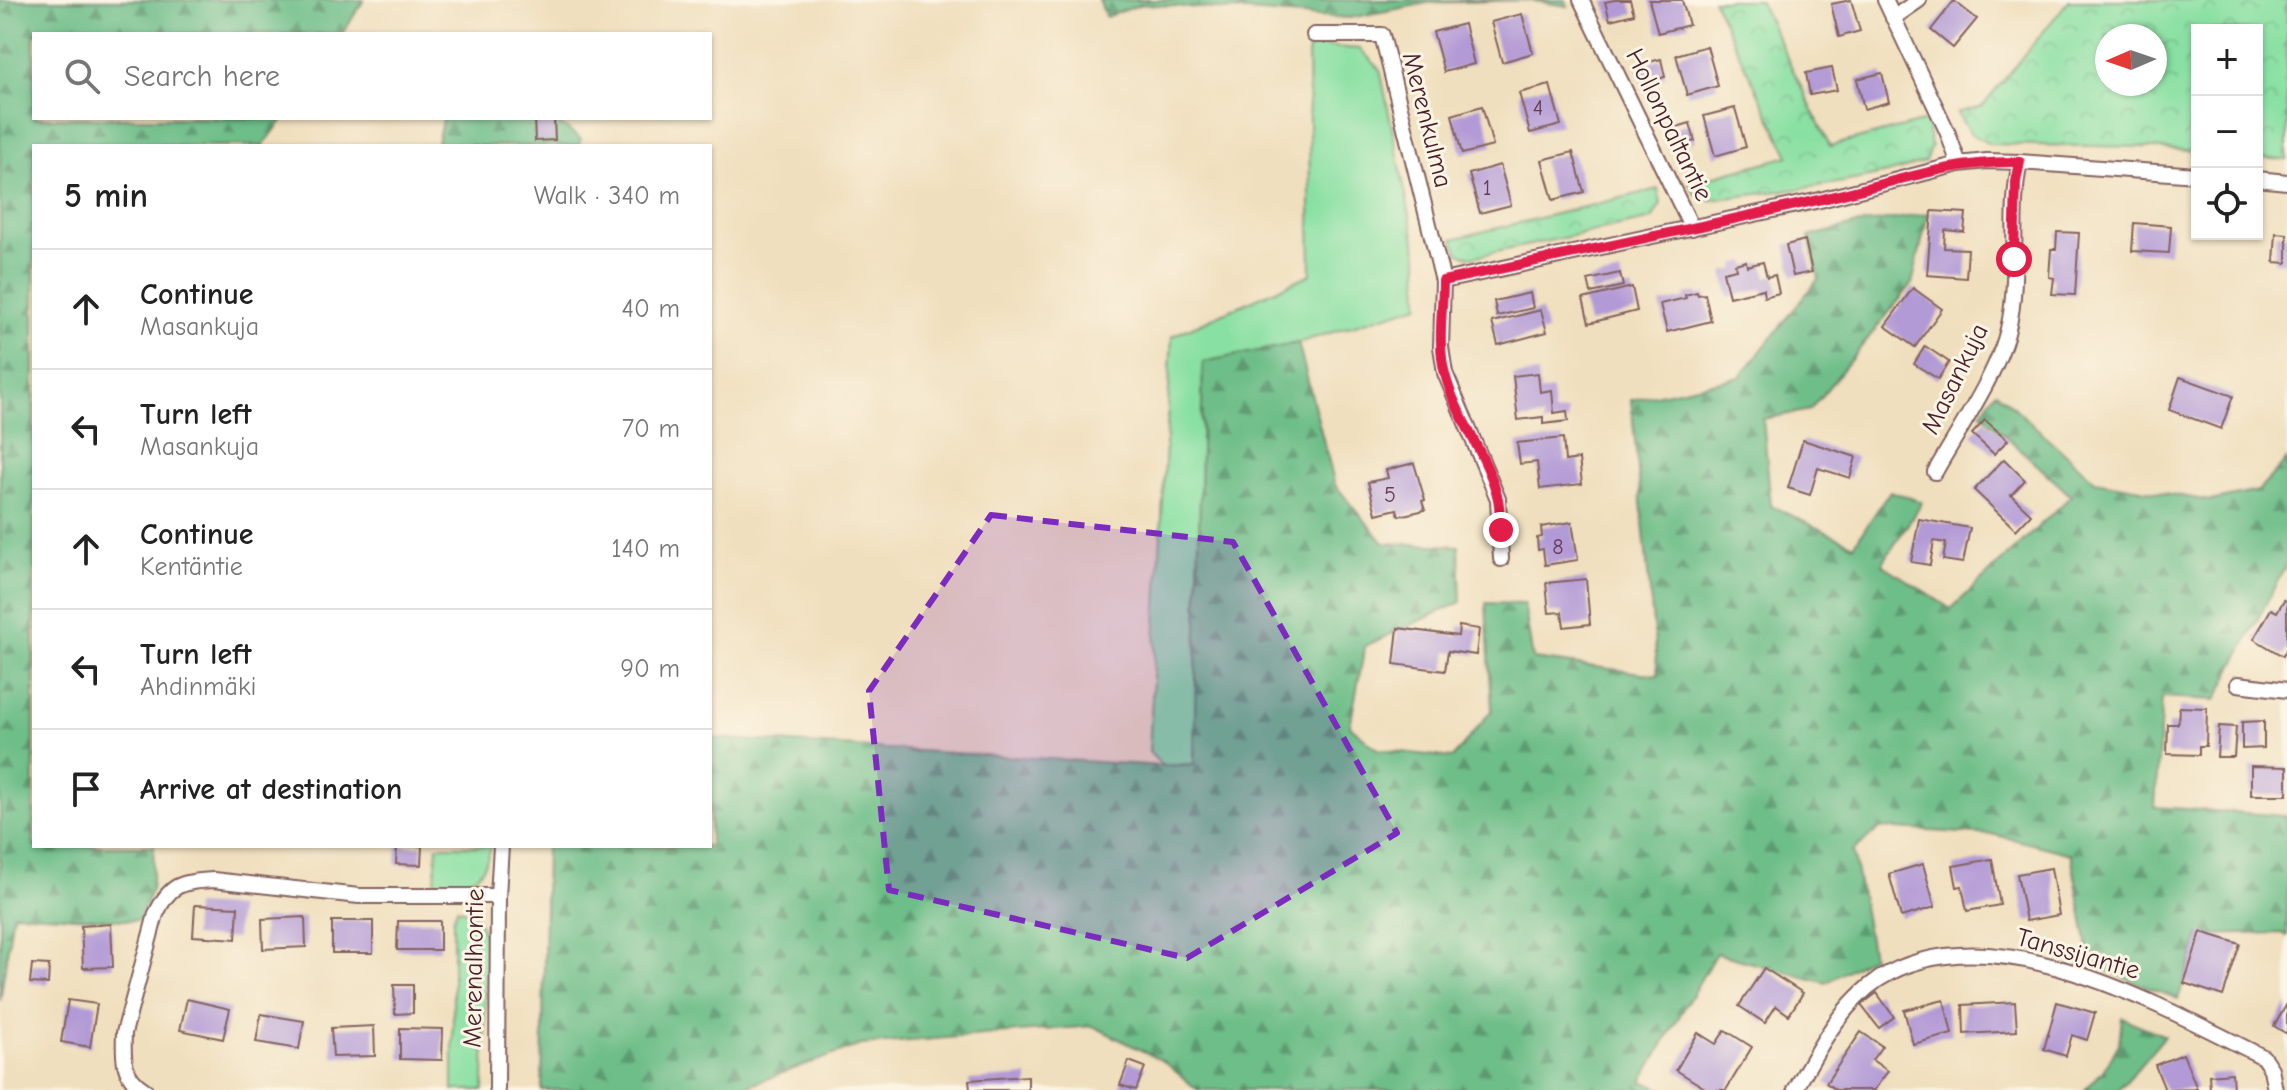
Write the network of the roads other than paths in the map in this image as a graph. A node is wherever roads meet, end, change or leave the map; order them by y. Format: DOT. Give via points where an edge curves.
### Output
graph roads {
  1 [pos="1581,0"];
  2 [pos="1885,0"];
  3 [pos="1919,0"];
  4 [pos="1893,18"];
  5 [pos="1314,35"];
  6 [pos="2020,162"];
  7 [pos="1959,164"];
  8 [pos="2191,175"];
  9 [pos="2263,180"];
  10 [pos="2287,182"];
  11 [pos="1692,228"];
  12 [pos="1443,281"];
  13 [pos="1935,472"];
  14 [pos="1501,559"];
  15 [pos="2238,684"];
  16 [pos="2287,690"];
  17 [pos="501,848"];
  18 [pos="498,896"];
  19 [pos="145,1090"];
  20 [pos="497,1090"];
  21 [pos="1795,1090"];
  22 [pos="2275,1090"];
  1 -- 11 [label="street, Hollonpaltantie"];
  2 -- 4 [label="street"];
  3 -- 4 [label="street"];
  4 -- 7 [label="street"];
  5 -- 12 [label="street, Merenkulma" via="1382,35"];
  6 -- 7 [label="street"];
  6 -- 8 [label="street"];
  6 -- 13 [label="street, Masankuja" via="2009,327 2000,356"];
  7 -- 11 [label="street"];
  9 -- 10 [label="street"];
  11 -- 12 [label="street"];
  12 -- 14 [label="street" via="1445,373 1498,499"];
  15 -- 16 [label="street"];
  17 -- 18 [label="street, Merenalhontie"];
  18 -- 19 [label="street" via="359,896 213,880 174,887 156,914 124,1033 126,1072"];
  18 -- 20 [label="street, Merenalhontie"];
  21 -- 22 [label="street, Tanssijantie" via="1847,1008 1877,980 1933,956 1964,953 2017,958 2128,991 2263,1057"];
}
